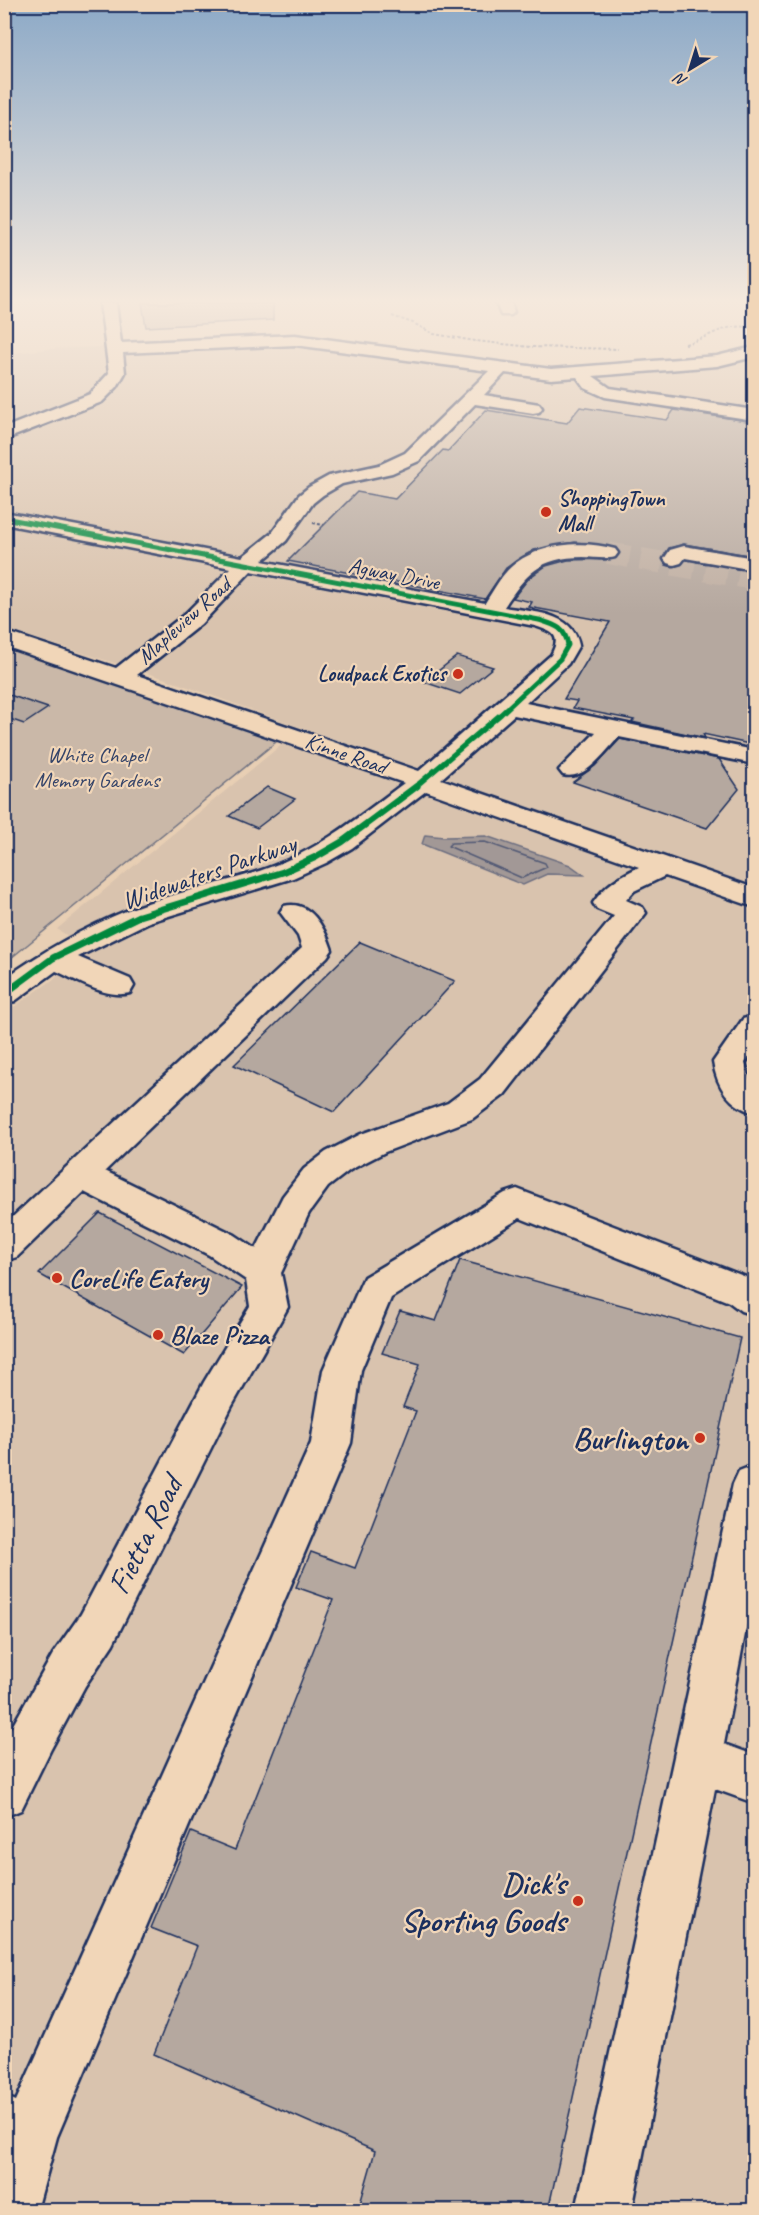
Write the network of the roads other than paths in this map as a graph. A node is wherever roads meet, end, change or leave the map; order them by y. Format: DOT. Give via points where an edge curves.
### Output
graph roads {
  1 [pos="75,406"];
  2 [pos="463,406"];
  3 [pos="523,406"];
  4 [pos="698,406"];
  5 [pos="533,408"];
  6 [pos="754,415"];
  7 [pos="4,435"];
  8 [pos="4,518"];
  9 [pos="608,553"];
  10 [pos="674,559"];
  11 [pos="247,563"];
  12 [pos="754,564"];
  13 [pos="490,611"];
  14 [pos="4,638"];
  15 [pos="119,677"];
  16 [pos="508,707"];
  17 [pos="614,729"];
  18 [pos="754,757"];
  19 [pos="572,770"];
  20 [pos="423,781"];
  21 [pos="620,851"];
  22 [pos="663,866"];
  23 [pos="624,885"];
  24 [pos="754,898"];
  25 [pos="294,912"];
  26 [pos="53,958"];
  27 [pos="119,986"];
  28 [pos="4,994"];
  29 [pos="754,1027"];
  30 [pos="754,1101"];
  31 [pos="82,1175"];
  32 [pos="9,1237"];
  33 [pos="263,1273"];
  34 [pos="754,1300"];
  35 [pos="754,1484"];
  36 [pos="699,1759"];
  37 [pos="754,1779"];
  38 [pos="4,1793"];
  39 [pos="17,2130"];
  40 [pos="9,2211"];
  41 [pos="604,2211"];
  1 -- 7 [label="street"];
  2 -- 11 [label="street, Mapleview Road" via="412,457 385,469 336,480 316,491 279,537"];
  3 -- 5 [label="street"];
  4 -- 6 [label="street"];
  8 -- 11 [label="street, Agway Drive"];
  9 -- 13 [label="street" via="570,551 534,561 520,570"];
  10 -- 12 [label="street" via="684,552"];
  11 -- 13 [label="street, Agway Drive"];
  11 -- 15 [label="street, Mapleview Road" via="193,619"];
  13 -- 16 [label="street, Agway Drive" via="558,626 567,636 568,645 560,659"];
  14 -- 15 [label="street, Kinne Road"];
  15 -- 20 [label="street, Kinne Road"];
  16 -- 17 [label="street"];
  16 -- 20 [label="street, Agway Drive"];
  17 -- 18 [label="street"];
  17 -- 19 [label="street"];
  20 -- 21 [label="street, Kinne Road"];
  20 -- 26 [label="street, Widewaters Parkway" via="371,822 316,857 283,872 139,916"];
  21 -- 22 [label="street, Kinne Road"];
  21 -- 23 [label="street"];
  22 -- 23 [label="street"];
  22 -- 24 [label="street, Kinne Road"];
  23 -- 33 [label="street" via="607,903 632,913 492,1087 460,1111 373,1143 316,1178 295,1206"];
  25 -- 31 [label="street" via="312,934 317,950"];
  26 -- 27 [label="street"];
  26 -- 28 [label="street, Widewaters Parkway"];
  29 -- 30 [label="street" via="729,1062 731,1079"];
  31 -- 32 [label="street"];
  31 -- 33 [label="street" via="222,1245"];
  33 -- 38 [label="street, Fietta Road" via="269,1308 218,1394 97,1629 69,1670"];
  34 -- 39 [label="street" via="742,1291 517,1202 378,1288 342,1370 331,1443"];
  35 -- 36 [label="street"];
  36 -- 37 [label="street"];
  36 -- 41 [label="street"];
  39 -- 40 [label="street"];
}
